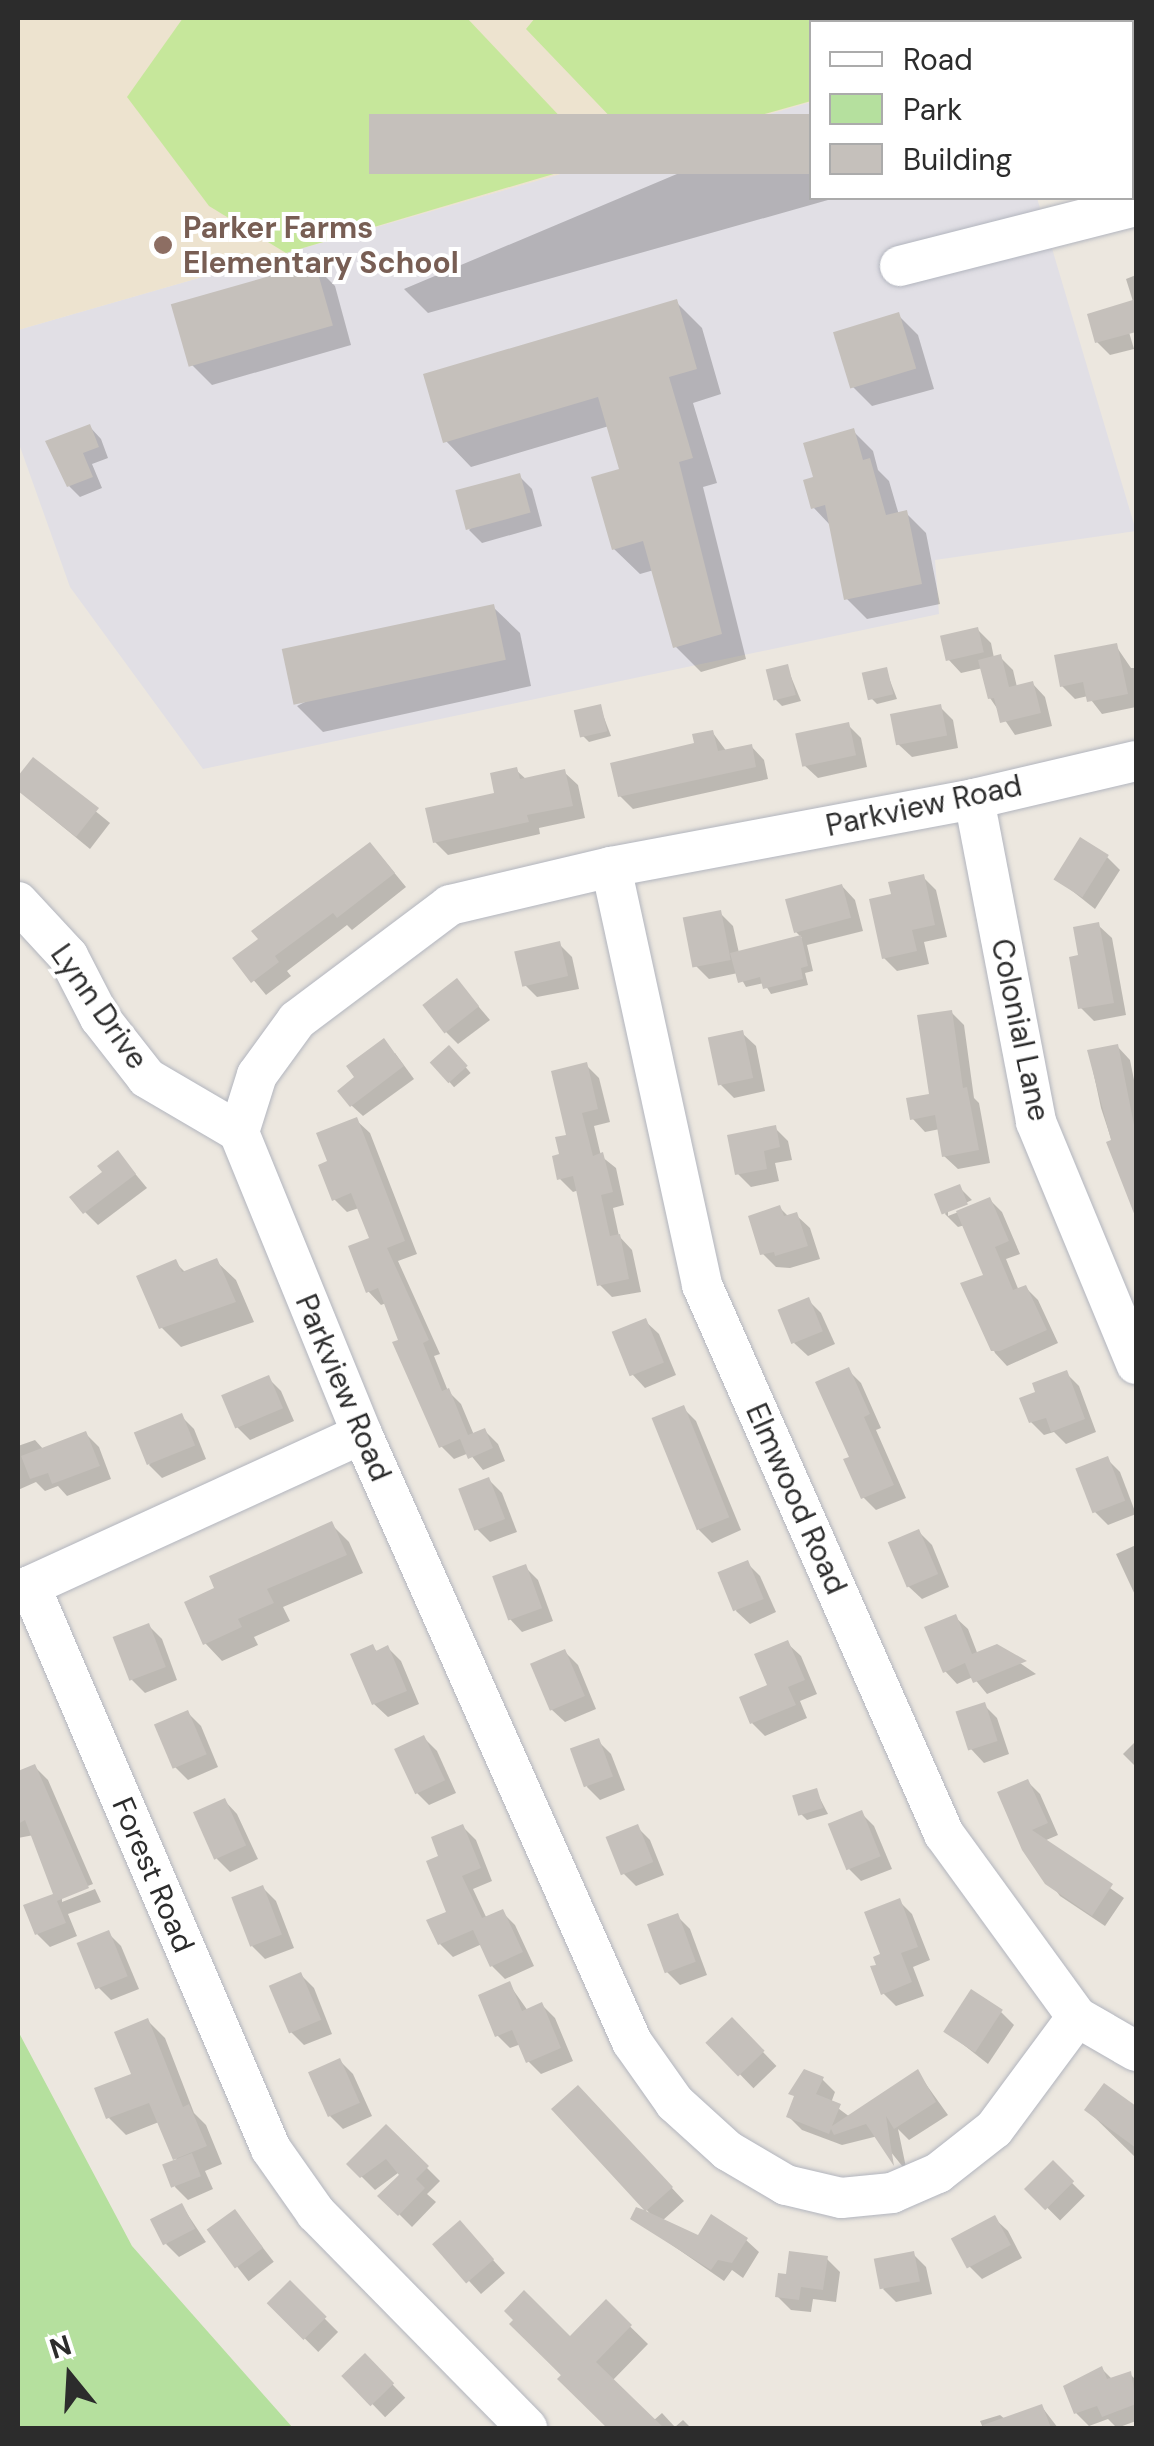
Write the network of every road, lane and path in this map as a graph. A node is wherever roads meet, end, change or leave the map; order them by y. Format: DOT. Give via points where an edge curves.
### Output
graph roads {
  1 [pos="1136,206"];
  2 [pos="900,266"];
  3 [pos="1136,761"];
  4 [pos="974,799"];
  5 [pos="612,867"];
  6 [pos="18,902"];
  7 [pos="239,1132"];
  8 [pos="1136,1364"];
  9 [pos="362,1434"];
  10 [pos="1076,2016"];
  11 [pos="1136,2051"];
  12 [pos="527,2428"];
  1 -- 2 [label="street"];
  3 -- 4 [label="street, Parkview Road"];
  4 -- 5 [label="street, Parkview Road"];
  4 -- 8 [label="street, Colonial Lane" via="1036,1122"];
  5 -- 7 [label="street, Parkview Road" via="450,905 381,953 297,1020 257,1075"];
  5 -- 10 [label="street, Elmwood Road" via="702,1285 944,1834"];
  6 -- 7 [label="street, Lynn Drive" via="68,956 100,1018 147,1078"];
  7 -- 9 [label="street, Parkview Road"];
  9 -- 10 [label="street, Parkview Road" via="632,2042 675,2103 728,2151 786,2185 841,2198 892,2193 938,2173 994,2130"];
  9 -- 12 [label="street, Forest Road" via="30,1586 271,2149 316,2214"];
  10 -- 11 [label="street, Elmwood Road"];
}
